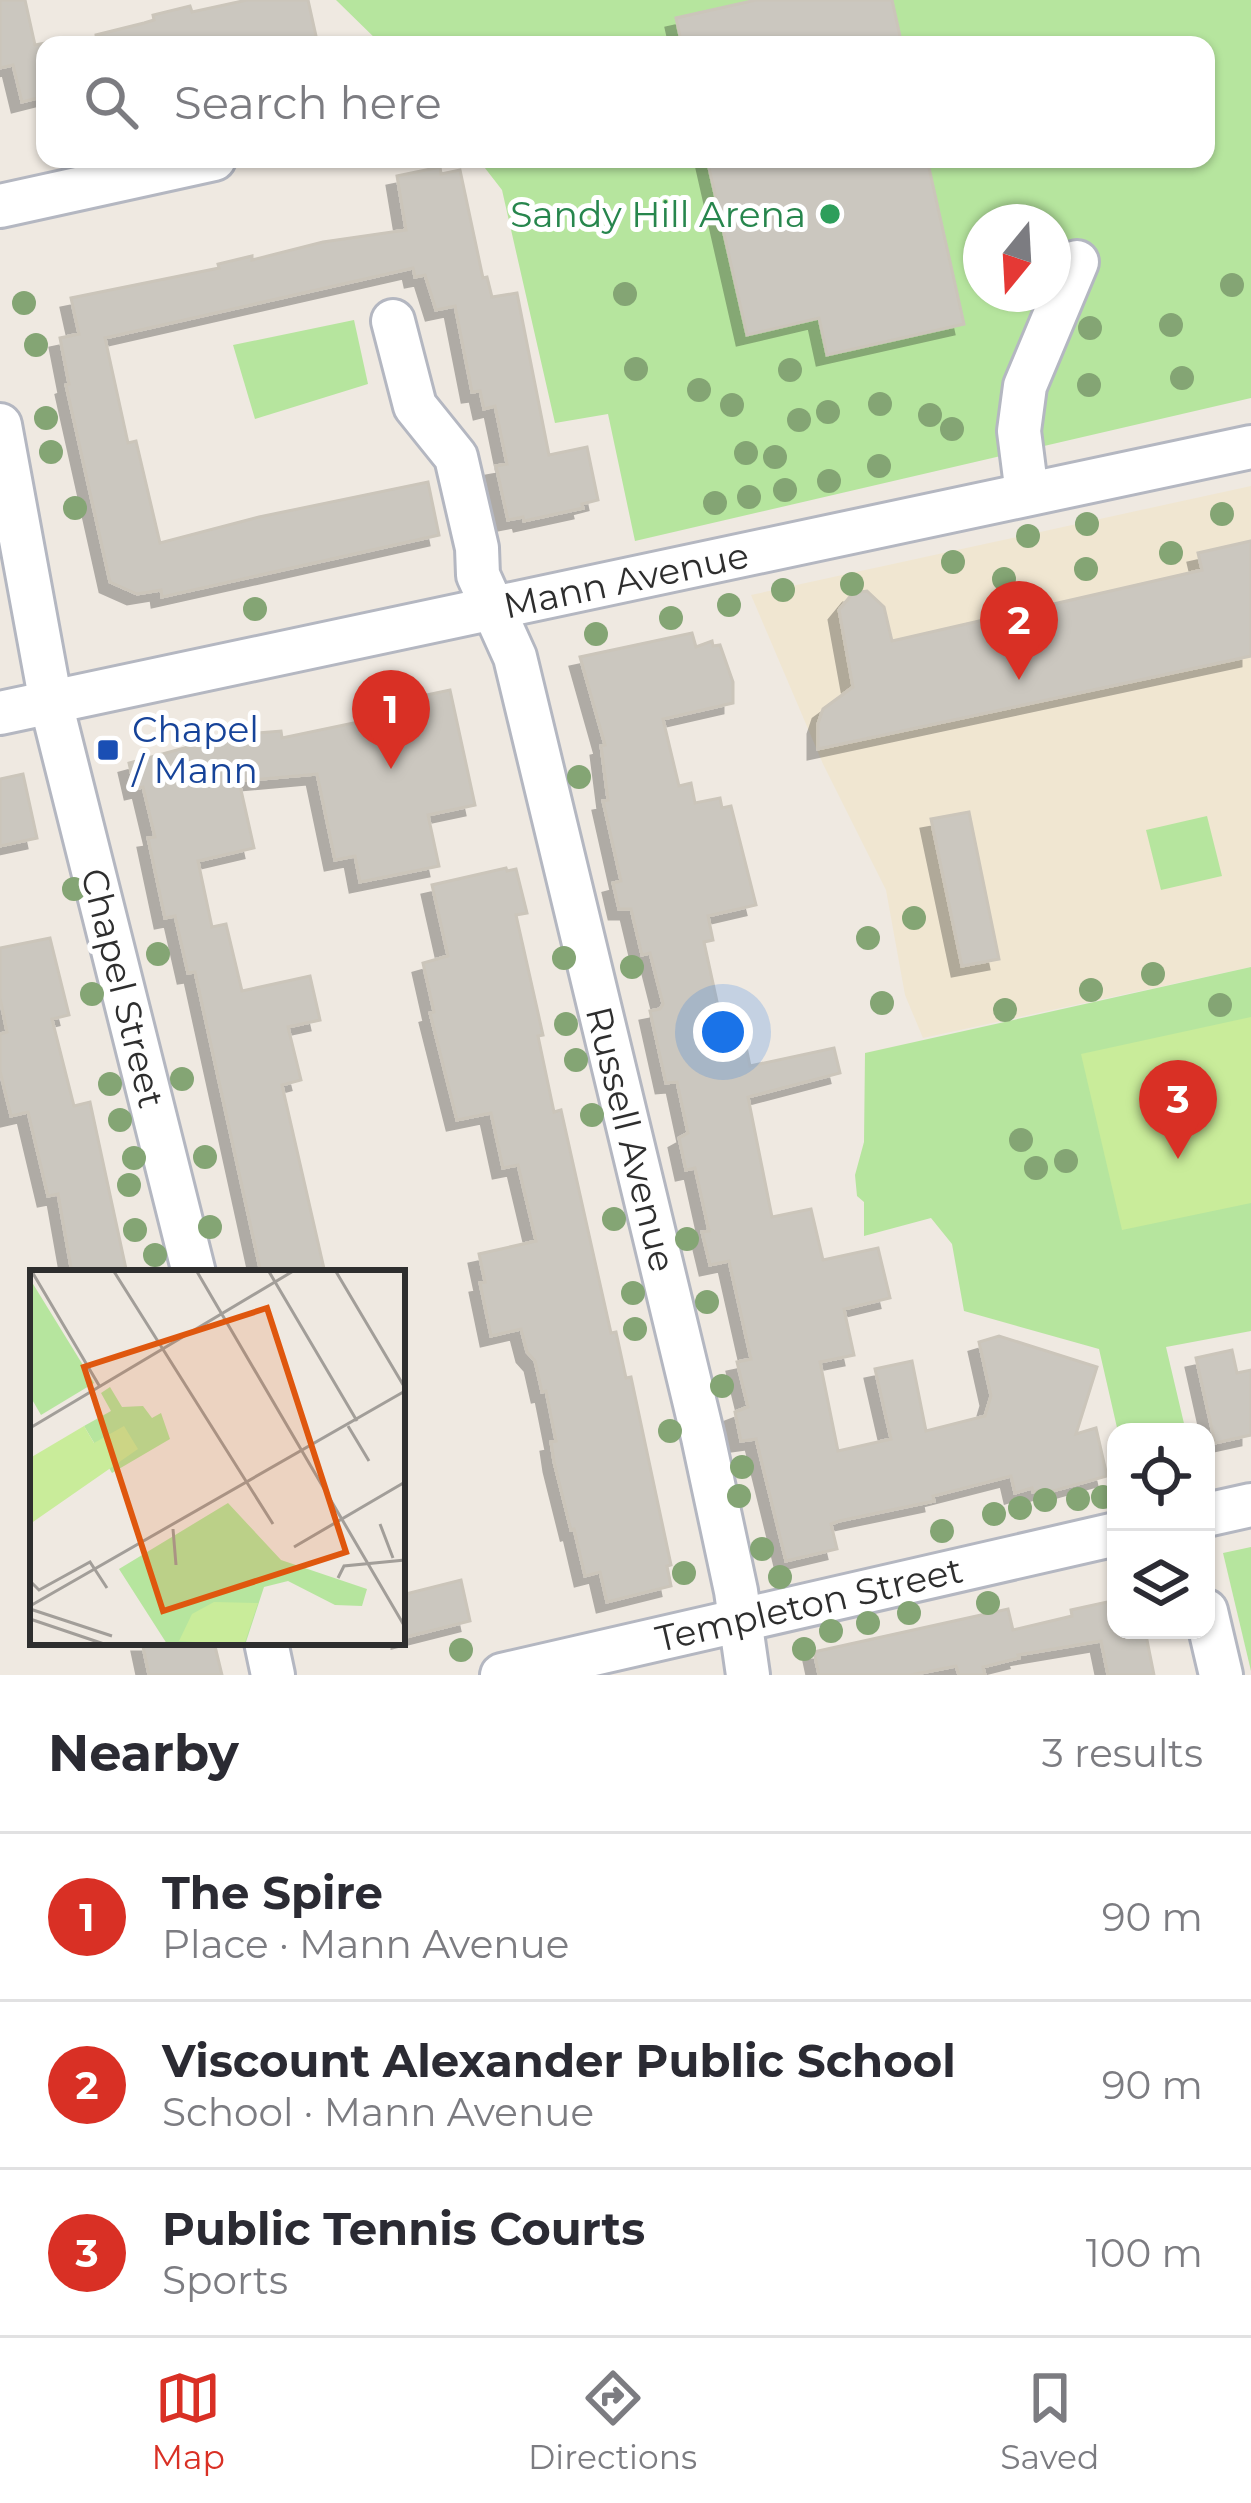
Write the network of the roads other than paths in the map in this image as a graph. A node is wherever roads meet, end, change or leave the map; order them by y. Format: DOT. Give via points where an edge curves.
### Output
graph roads {
  1 [pos="173,168"];
  2 [pos="0,206"];
  3 [pos="1077,262"];
  4 [pos="393,321"];
  5 [pos="0,425"];
  6 [pos="1251,447"];
  7 [pos="1027,494"];
  8 [pos="9,520"];
  9 [pos="495,608"];
  10 [pos="51,703"];
  11 [pos="0,713"];
  12 [pos="193,1270"];
  13 [pos="1251,1505"];
  14 [pos="1215,1513"];
  15 [pos="1107,1536"];
  16 [pos="738,1620"];
  17 [pos="1213,1639"];
  18 [pos="267,1645"];
  19 [pos="273,1675"];
  20 [pos="502,1675"];
  21 [pos="748,1675"];
  22 [pos="1221,1675"];
  1 -- 2 [label="street"];
  3 -- 7 [label="street" via="1025,386 1019,431"];
  4 -- 9 [label="street, Russell Avenue" via="415,406 456,457 478,575"];
  5 -- 8 [label="street, Chapel Street"];
  6 -- 7 [label="street, Mann Avenue"];
  7 -- 9 [label="street, Mann Avenue"];
  8 -- 10 [label="street, Chapel Street"];
  9 -- 10 [label="street, Mann Avenue"];
  9 -- 16 [label="street, Russell Avenue" via="515,657 703,1437"];
  10 -- 11 [label="street, Mann Avenue"];
  10 -- 12 [label="street, Chapel Street"];
  13 -- 14 [label="street"];
  15 -- 16 [label="street, Templeton Street"];
  16 -- 20 [label="street, Templeton Street"];
  16 -- 21 [label="street, Russell Avenue"];
  17 -- 22 [label="street"];
  18 -- 19 [label="street"];
}
